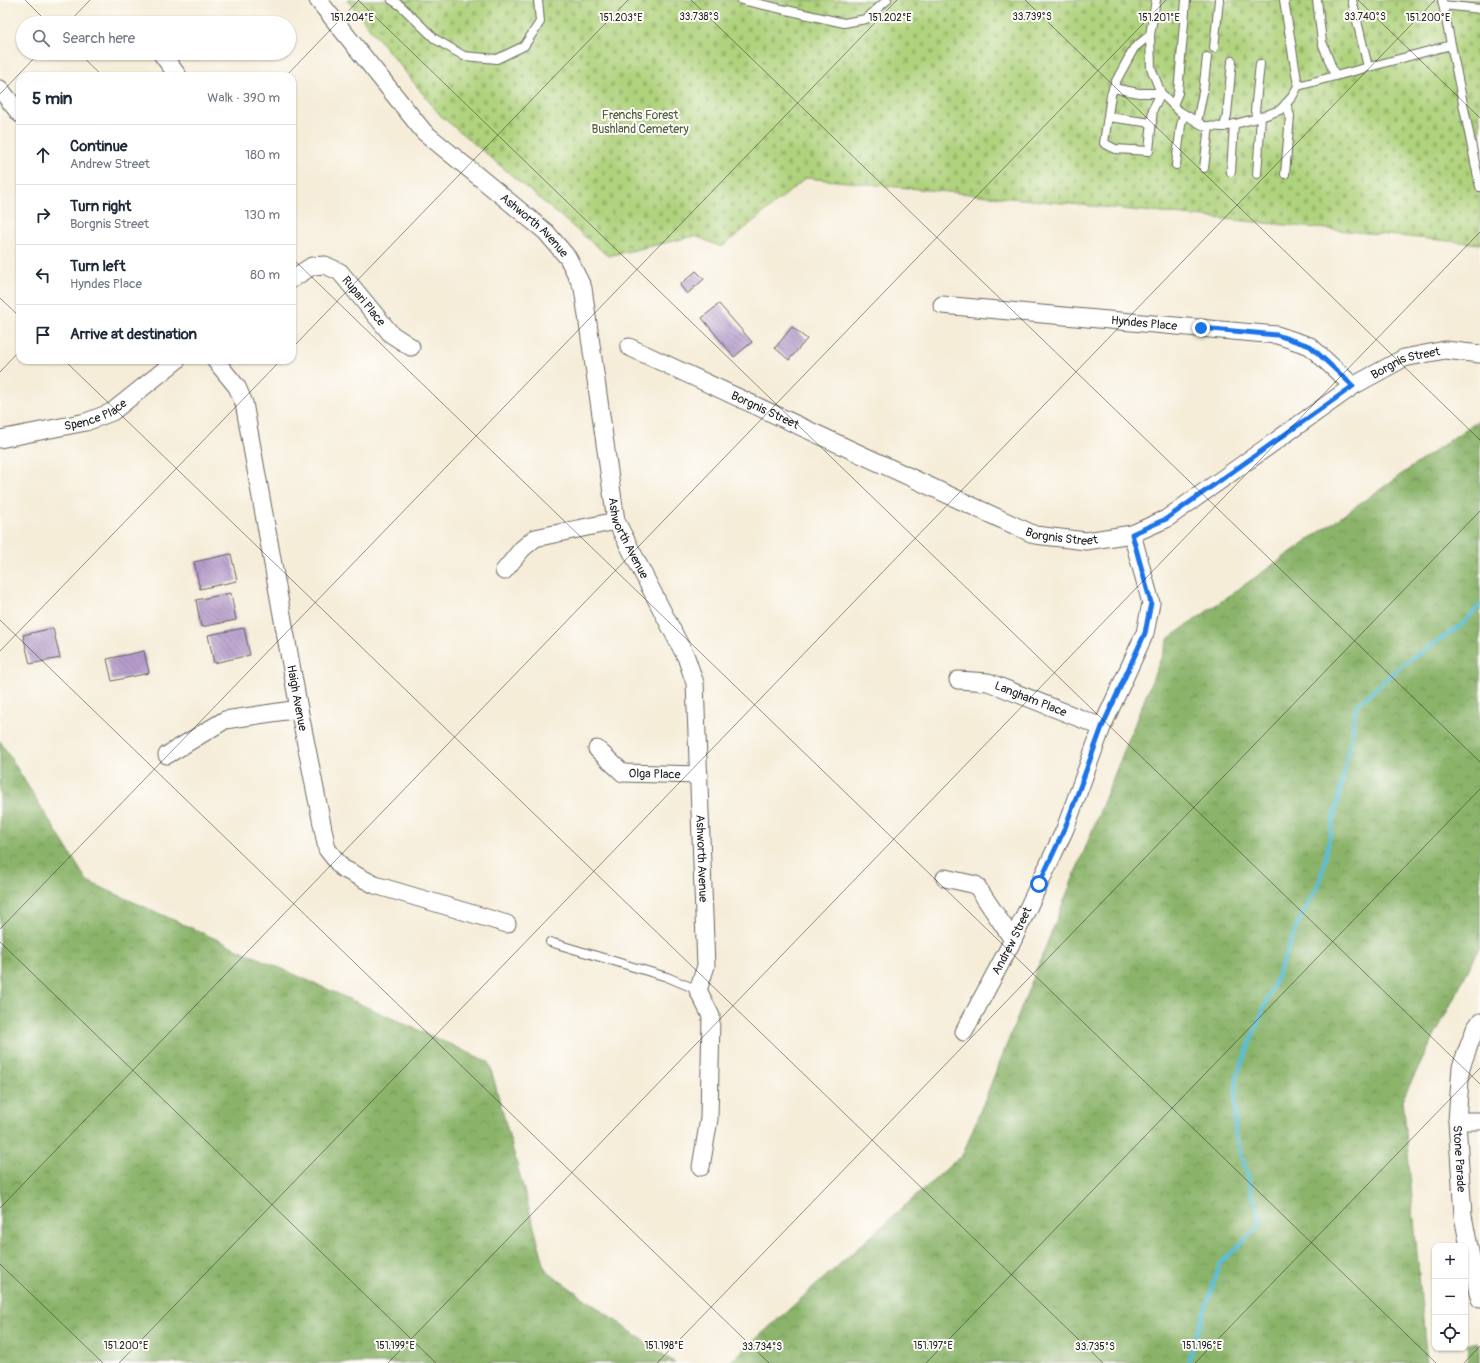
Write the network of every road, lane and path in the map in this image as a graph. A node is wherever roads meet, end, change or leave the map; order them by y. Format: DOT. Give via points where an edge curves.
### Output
graph roads {
  1 [pos="318,0"];
  2 [pos="392,0"];
  3 [pos="538,0"];
  4 [pos="742,0"];
  5 [pos="887,0"];
  6 [pos="1156,0"];
  7 [pos="1186,0"];
  8 [pos="1219,0"];
  9 [pos="1284,0"];
  10 [pos="1316,0"];
  11 [pos="1352,0"];
  12 [pos="1442,3"];
  13 [pos="1480,9"];
  14 [pos="1150,35"];
  15 [pos="1451,44"];
  16 [pos="1214,48"];
  17 [pos="1207,57"];
  18 [pos="166,60"];
  19 [pos="1232,61"];
  20 [pos="1260,64"];
  21 [pos="1368,67"];
  22 [pos="175,72"];
  23 [pos="1335,76"];
  24 [pos="1298,86"];
  25 [pos="1114,88"];
  26 [pos="0,89"];
  27 [pos="1161,93"];
  28 [pos="1286,103"];
  29 [pos="1173,105"];
  30 [pos="16,109"];
  31 [pos="1184,114"];
  32 [pos="1108,118"];
  33 [pos="1259,118"];
  34 [pos="1197,122"];
  35 [pos="1152,124"];
  36 [pos="1234,124"];
  37 [pos="1209,126"];
  38 [pos="1224,127"];
  39 [pos="1176,165"];
  40 [pos="1204,168"];
  41 [pos="1231,172"];
  42 [pos="1257,174"];
  43 [pos="1285,174"];
  44 [pos="1480,187"];
  45 [pos="296,276"];
  46 [pos="942,306"];
  47 [pos="411,347"];
  48 [pos="629,347"];
  49 [pos="1480,354"];
  50 [pos="172,364"];
  51 [pos="218,364"];
  52 [pos="1353,386"];
  53 [pos="0,439"];
  54 [pos="616,521"];
  55 [pos="1132,534"];
  56 [pos="504,571"];
  57 [pos="958,680"];
  58 [pos="299,709"];
  59 [pos="1102,727"];
  60 [pos="597,749"];
  61 [pos="167,755"];
  62 [pos="699,775"];
  63 [pos="945,878"];
  64 [pos="507,924"];
  65 [pos="1013,940"];
  66 [pos="550,942"];
  67 [pos="698,990"];
  68 [pos="1480,1022"];
  69 [pos="964,1032"];
  70 [pos="1457,1121"];
  71 [pos="1480,1121"];
  72 [pos="702,1167"];
  73 [pos="1480,1299"];
  1 -- 54 [label="street, Ashworth Avenue" via="424,132 546,232 568,258 583,288"];
  2 -- 3 [label="lane" via="435,39 464,56 497,59 524,46 540,22"];
  4 -- 5 [label="lane" via="844,23 866,19"];
  6 -- 14 [label="lane"];
  7 -- 29 [label="lane" via="1178,92"];
  8 -- 16 [label="lane"];
  9 -- 24 [label="lane"];
  10 -- 23 [label="lane" via="1322,42"];
  11 -- 21 [label="lane"];
  12 -- 13 [label="lane"];
  12 -- 15 [label="lane"];
  14 -- 25 [label="lane" via="1134,48"];
  14 -- 27 [label="lane" via="1151,68"];
  15 -- 21 [label="lane"];
  15 -- 44 [label="lane"];
  17 -- 34 [label="lane"];
  18 -- 22 [label="street"];
  19 -- 38 [label="lane"];
  20 -- 33 [label="lane" via="1255,111"];
  21 -- 23 [label="lane"];
  23 -- 24 [label="lane"];
  24 -- 28 [label="lane"];
  25 -- 27 [label="lane" via="1139,93"];
  25 -- 32 [label="lane"];
  26 -- 30 [label="street"];
  27 -- 29 [label="lane"];
  27 -- 35 [label="lane" via="1154,109"];
  28 -- 33 [label="lane" via="1280,110"];
  28 -- 43 [label="lane" via="1290,116"];
  29 -- 31 [label="lane"];
  31 -- 34 [label="lane"];
  31 -- 39 [label="lane"];
  32 -- 35 [label="lane"];
  32 -- 35 [label="lane" via="1104,143 1116,149 1149,151"];
  33 -- 36 [label="lane"];
  33 -- 42 [label="lane"];
  34 -- 37 [label="lane"];
  36 -- 38 [label="lane"];
  36 -- 41 [label="lane"];
  37 -- 38 [label="lane"];
  37 -- 40 [label="lane"];
  45 -- 47 [label="street, Rupari Place" via="312,266 325,265 340,272 391,334"];
  46 -- 52 [label="street, Hyndes Place" via="1277,335 1310,346"];
  48 -- 55 [label="street, Borgnis Street" via="1035,535 1086,541"];
  49 -- 52 [label="street, Borgnis Street" via="1445,350 1404,358"];
  50 -- 53 [label="street, Spence Place" via="112,412 86,422"];
  51 -- 58 [label="street, Haigh Avenue" via="237,387 244,403"];
  52 -- 55 [label="street, Borgnis Street" via="1166,519"];
  54 -- 56 [label="street" via="535,538"];
  54 -- 62 [label="street, Ashworth Avenue" via="691,670 695,683"];
  55 -- 59 [label="street, Andrew Street" via="1151,603 1145,633"];
  57 -- 59 [label="street, Langham Place" via="988,682"];
  58 -- 61 [label="street" via="225,720"];
  58 -- 64 [label="street, Haigh Avenue" via="327,850 342,868 375,885"];
  59 -- 65 [label="street, Andrew Street" via="1065,828"];
  60 -- 62 [label="street, Olga Place" via="623,773"];
  62 -- 67 [label="street, Ashworth Avenue" via="706,966"];
  63 -- 65 [label="street" via="976,885"];
  65 -- 69 [label="street, Andrew Street"];
  66 -- 67 [label="lane" via="667,977"];
  67 -- 72 [label="street" via="711,1016 709,1119"];
  68 -- 70 [label="street, Stone Parade" via="1461,1067"];
  70 -- 71 [label="street"];
  70 -- 73 [label="street, Stone Parade" via="1462,1216"];
}
